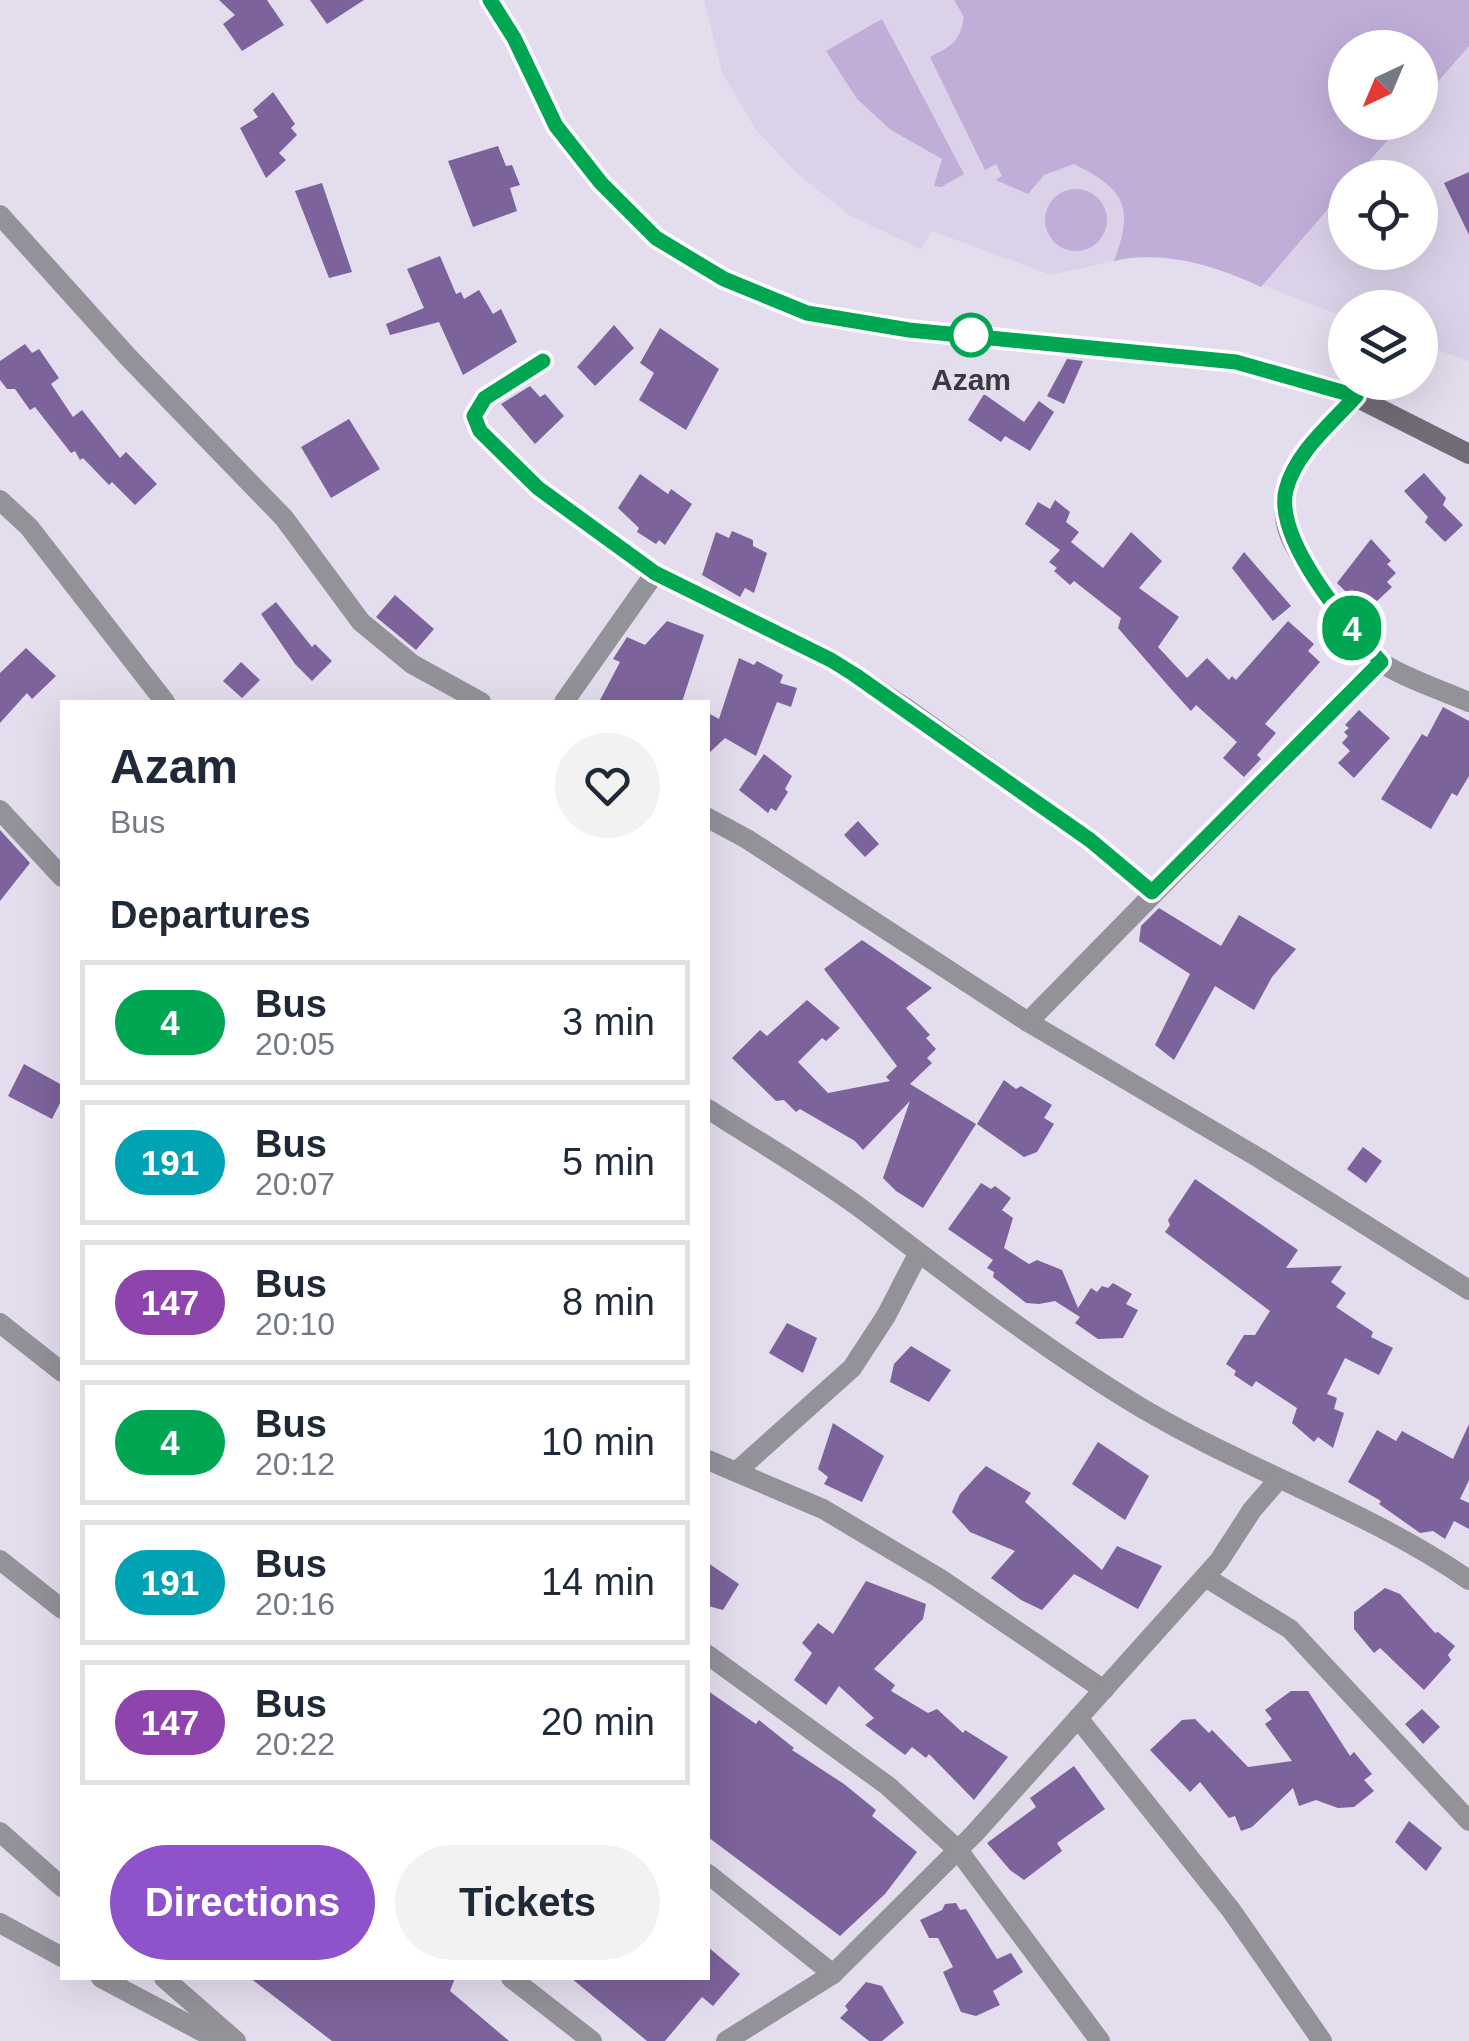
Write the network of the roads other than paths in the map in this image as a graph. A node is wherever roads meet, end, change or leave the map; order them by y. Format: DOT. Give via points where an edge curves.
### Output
graph roads {
  1 [pos="490,0"];
  2 [pos="0,215"];
  3 [pos="543,361"];
  4 [pos="1328,388"];
  5 [pos="1352,400"];
  6 [pos="1364,400"];
  7 [pos="1469,454"];
  8 [pos="0,500"];
  9 [pos="655,573"];
  10 [pos="1381,662"];
  11 [pos="163,700"];
  12 [pos="478,700"];
  13 [pos="565,700"];
  14 [pos="1469,702"];
  15 [pos="0,810"];
  16 [pos="710,819"];
  17 [pos="60,875"];
  18 [pos="1152,892"];
  19 [pos="1028,1022"];
  20 [pos="710,1110"];
  21 [pos="918,1254"];
  22 [pos="1469,1290"];
  23 [pos="0,1324"];
  24 [pos="60,1370"];
  25 [pos="710,1461"];
  26 [pos="736,1472"];
  27 [pos="1278,1480"];
  28 [pos="0,1560"];
  29 [pos="1205,1577"];
  30 [pos="1469,1580"];
  31 [pos="60,1607"];
  32 [pos="710,1656"];
  33 [pos="1104,1690"];
  34 [pos="1078,1718"];
  35 [pos="1469,1821"];
  36 [pos="0,1832"];
  37 [pos="958,1850"];
  38 [pos="710,1876"];
  39 [pos="60,1885"];
  40 [pos="0,1923"];
  41 [pos="60,1956"];
  42 [pos="833,1974"];
  43 [pos="105,1980"];
  44 [pos="166,1980"];
  45 [pos="514,1980"];
  46 [pos="752,2035"];
  47 [pos="220,2041"];
  48 [pos="236,2041"];
  49 [pos="592,2041"];
  50 [pos="726,2041"];
  51 [pos="1100,2041"];
  52 [pos="1322,2041"];
  1 -- 4 [label="main road" via="556,126 601,183 656,238 724,279 807,313 909,330 1236,362"];
  2 -- 12 [label="street" via="284,518 360,622 412,664"];
  3 -- 9 [label="street" via="485,398 474,416 480,431 538,488"];
  5 -- 10 [label="street" via="1302,455 1286,488 1284,513 1295,547"];
  6 -- 7 [label="main road"];
  8 -- 11 [label="street" via="29,527"];
  9 -- 13 [label="street"];
  9 -- 18 [label="street" via="874,687 1090,840"];
  10 -- 14 [label="street"];
  10 -- 18 [label="street"];
  15 -- 17 [label="street"];
  16 -- 19 [label="street"];
  18 -- 19 [label="street"];
  19 -- 22 [label="street"];
  20 -- 21 [label="street" via="864,1210"];
  21 -- 26 [label="street" via="852,1368"];
  21 -- 27 [label="street" via="1099,1382"];
  23 -- 24 [label="street"];
  25 -- 26 [label="street"];
  26 -- 33 [label="street" via="840,1519"];
  27 -- 29 [label="street"];
  27 -- 30 [label="street" via="1331,1502"];
  28 -- 31 [label="street"];
  29 -- 33 [label="street"];
  29 -- 35 [label="street" via="1290,1630"];
  32 -- 37 [label="street" via="888,1786"];
  33 -- 34 [label="street"];
  34 -- 37 [label="street"];
  34 -- 52 [label="street" via="1230,1910"];
  36 -- 39 [label="street"];
  37 -- 42 [label="street"];
  37 -- 51 [label="street"];
  38 -- 42 [label="street"];
  40 -- 41 [label="street"];
  42 -- 46 [label="street"];
  43 -- 47 [label="street"];
  44 -- 48 [label="street"];
  45 -- 49 [label="street"];
  46 -- 50 [label="street"];
}
